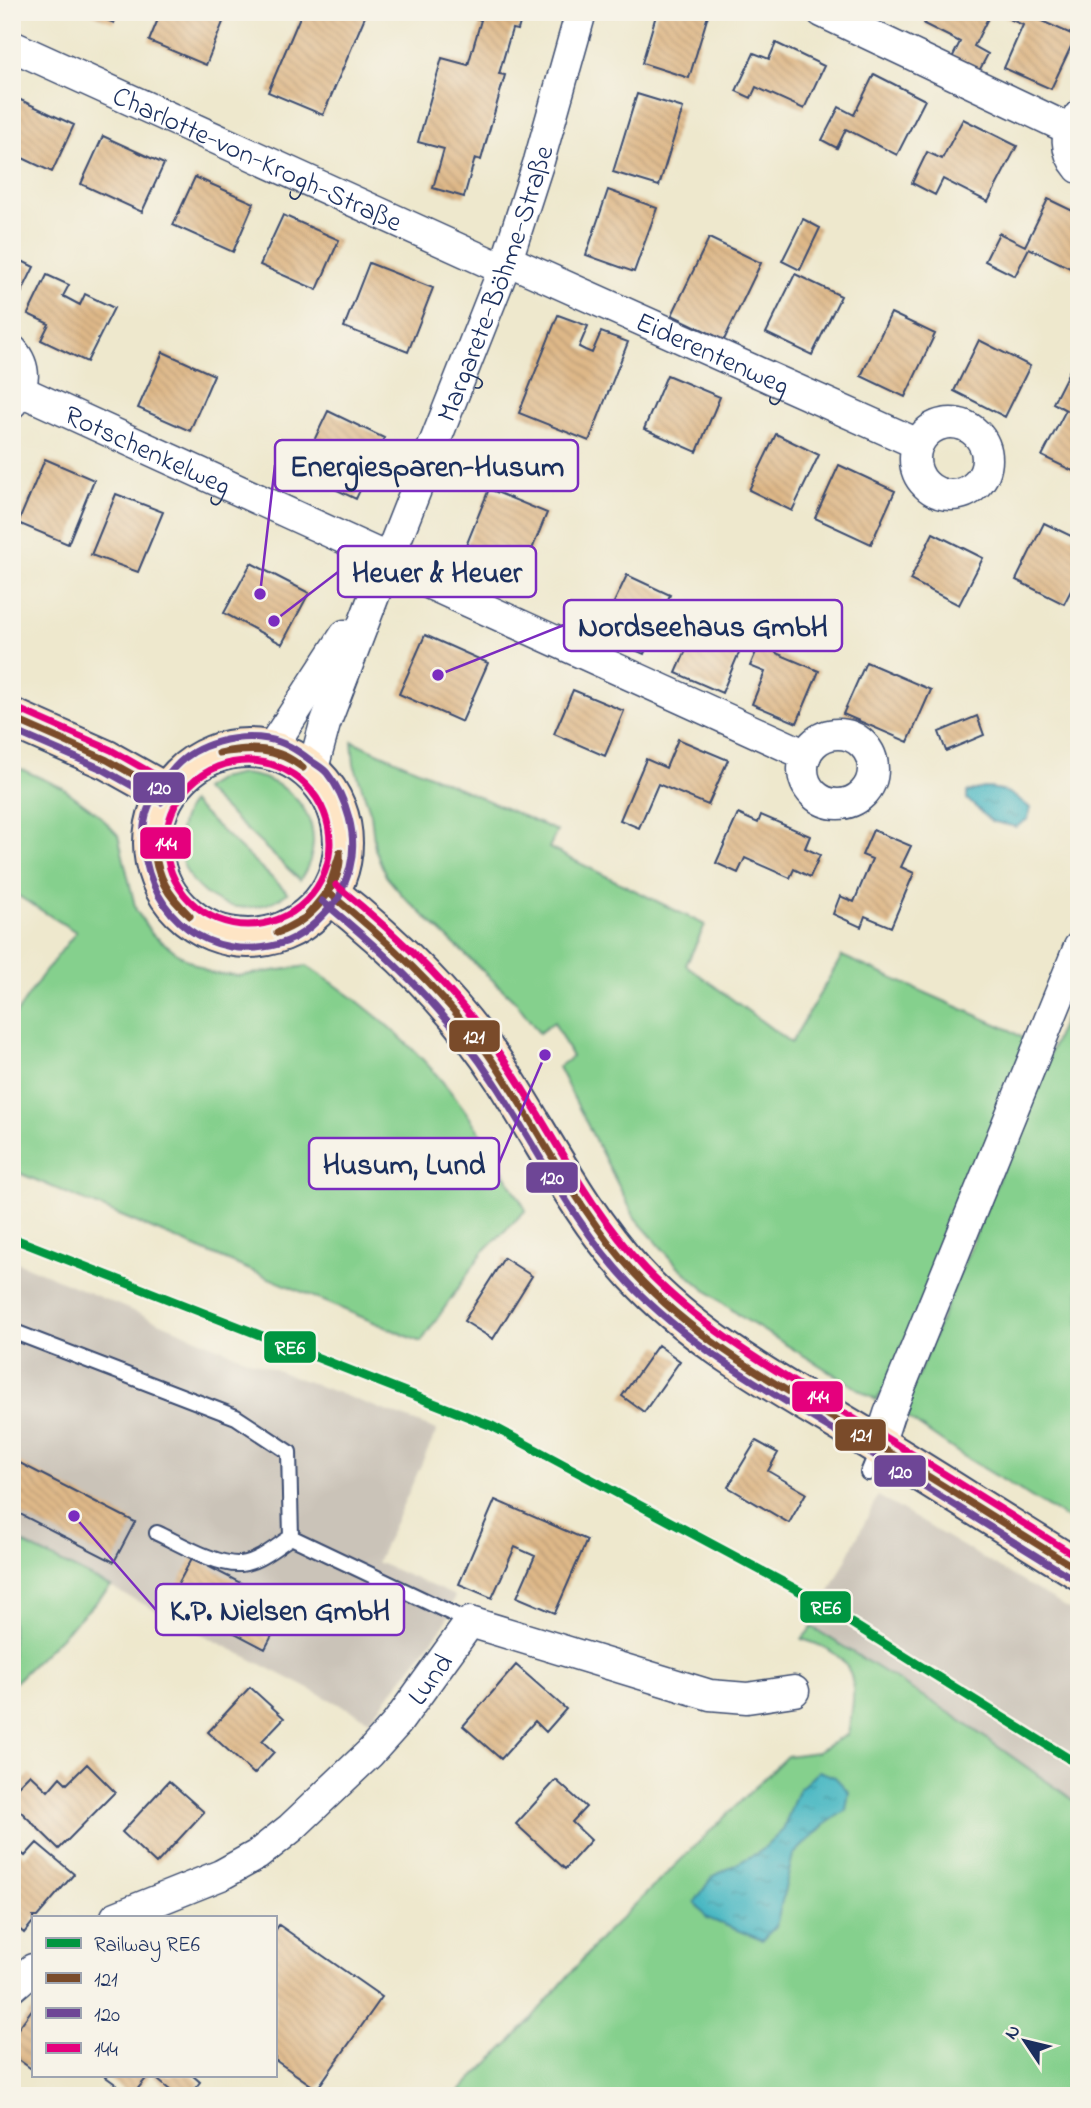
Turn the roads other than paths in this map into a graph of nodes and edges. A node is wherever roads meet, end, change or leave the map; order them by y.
1 (581, 12) edge
2 (822, 12) edge
3 (12, 46) edge
4 (1074, 123) edge
5 (1079, 168) edge
6 (505, 265) junction
7 (12, 351) edge
8 (17, 397) edge
9 (918, 444) dead end
10 (384, 570) junction
11 (12, 718) edge
12 (270, 750) junction
13 (806, 755) dead end
14 (312, 772) junction
15 (166, 793) junction
16 (329, 893) junction
17 (1079, 947) edge
18 (12, 1331) edge
19 (874, 1459) junction
20 (158, 1533) dead end
21 (291, 1537) junction
22 (1079, 1570) edge
23 (470, 1622) junction
24 (794, 1691) dead end
25 (118, 1916) edge
26 (32, 1970) edge
27 (12, 1987) edge

1 - 6 street, Margarete-Böhme-Straße
2 - 4 street
3 - 6 street, Charlotte-von-Krogh-Straße
4 - 5 street
6 - 9 street, Eiderentenweg
6 - 10 street, Margarete-Böhme-Straße
7 - 8 street, Rotschenkelweg
8 - 10 street, Rotschenkelweg
10 - 12 street, Margarete-Böhme-Straße
10 - 13 street, Rotschenkelweg
10 - 14 street, Margarete-Böhme-Straße
11 - 15 main road
12 - 14 main road
12 - 15 main road
14 - 16 main road
15 - 16 main road
16 - 19 main road
17 - 19 street
18 - 21 lane
19 - 22 main road
20 - 21 lane
21 - 23 lane
23 - 24 street, Lund
23 - 25 street, Lund
26 - 27 street

